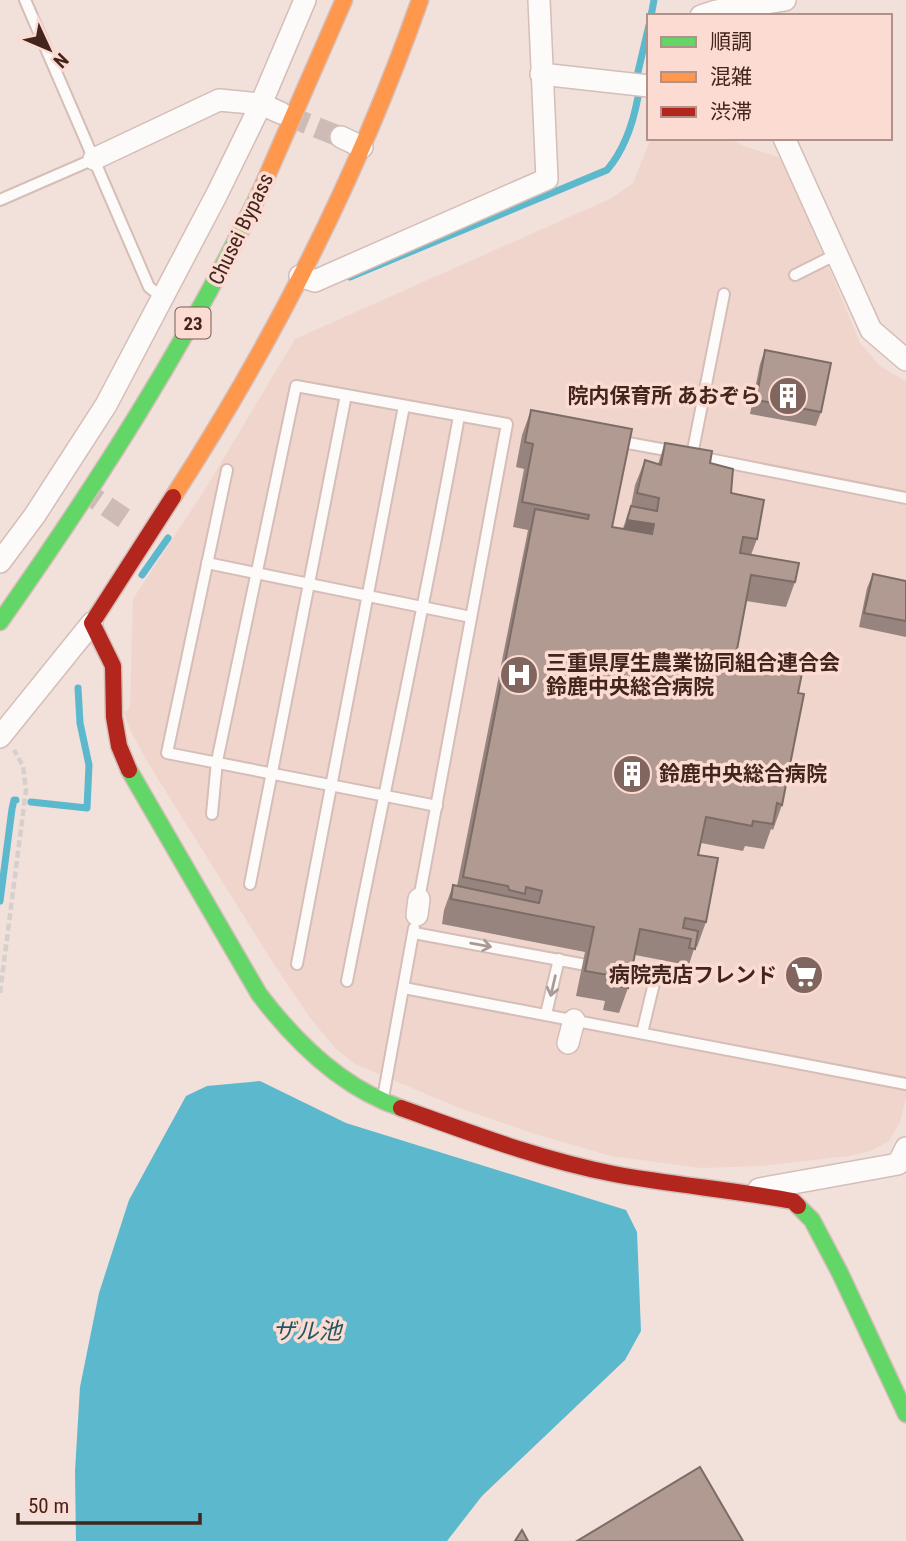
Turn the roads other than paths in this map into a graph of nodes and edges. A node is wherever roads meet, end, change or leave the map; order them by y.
1 (25, 0) edge
2 (305, 0) edge
3 (344, 0) edge
4 (420, 0) edge
5 (539, 0) edge
6 (785, 0) edge
7 (712, 14) edge
8 (541, 74) junction
9 (647, 86) edge
10 (261, 104) junction
11 (281, 113) tunnel mouth
12 (341, 137) tunnel mouth
13 (785, 140) edge
14 (362, 147) junction
15 (94, 159) junction
16 (0, 200) edge
17 (835, 255) junction
18 (795, 275) dead end
19 (300, 276) junction
20 (724, 293) dead end
21 (163, 298) junction
22 (906, 360) edge
23 (346, 395) junction
24 (404, 406) junction
25 (459, 416) junction
26 (601, 437) edge
27 (692, 456) junction
28 (227, 470) dead end
29 (906, 498) edge
30 (0, 562) edge
31 (207, 563) junction
32 (258, 573) junction
33 (309, 583) junction
34 (367, 596) junction
35 (424, 607) junction
36 (471, 617) junction
37 (0, 622) edge
38 (92, 623) junction
39 (3, 740) edge
40 (217, 761) junction
41 (272, 772) junction
42 (331, 784) junction
43 (384, 794) junction
44 (437, 806) junction
45 (212, 814) dead end
46 (250, 884) dead end
47 (417, 916) junction
48 (559, 959) junction
49 (296, 964) dead end
50 (347, 981) dead end
51 (404, 988) junction
52 (546, 1014) junction
53 (574, 1020) junction
54 (642, 1033) junction
55 (569, 1043) dead end
56 (906, 1084) edge
57 (382, 1102) junction
58 (903, 1159) edge
59 (746, 1192) junction
60 (906, 1414) edge

1 - 15 lane
2 - 10 street
3 - 37 main road, Chusei Bypass / 23
4 - 14 main road
5 - 8 street
6 - 7 street
8 - 9 street
8 - 19 street
10 - 11 street
10 - 15 street
10 - 21 street
12 - 14 street
13 - 17 street
14 - 19 main road
15 - 16 lane
15 - 21 lane
17 - 18 lane
17 - 22 street
19 - 38 main road
20 - 27 lane
21 - 30 street
23 - 24 lane
23 - 32 lane
23 - 33 lane
24 - 25 lane
24 - 34 lane
25 - 35 lane
25 - 36 lane
26 - 27 lane
27 - 29 lane
28 - 31 lane
31 - 32 lane
31 - 40 lane
32 - 33 lane
32 - 40 lane
33 - 34 lane
33 - 41 lane
34 - 35 lane
34 - 42 lane
35 - 36 lane
35 - 43 lane
36 - 44 lane
38 - 39 street
38 - 57 main road
40 - 41 lane
40 - 45 lane
41 - 42 lane
41 - 46 lane
42 - 43 lane
42 - 49 lane
43 - 44 lane
43 - 50 lane
44 - 47 lane
47 -> 48 lane
47 - 51 lane
48 -> 52 lane
48 - 54 lane
51 - 52 lane
51 - 57 lane
52 - 53 lane
53 - 54 lane
53 - 55 street
54 - 56 lane
57 - 59 main road
58 - 59 street
59 - 60 main road

